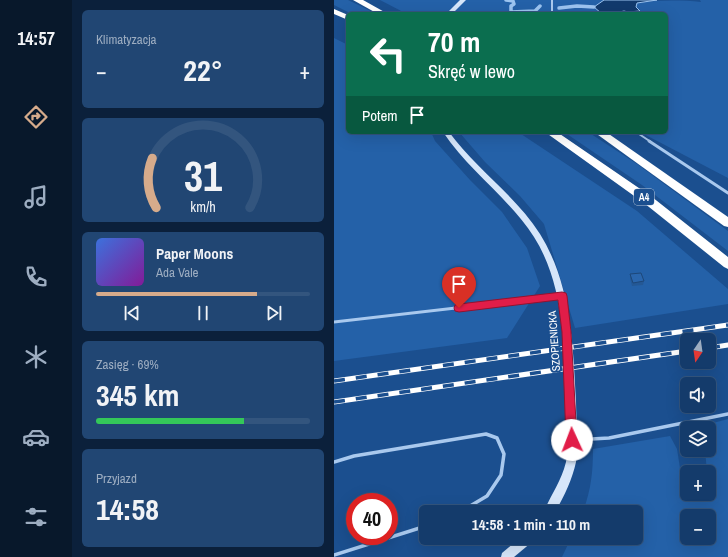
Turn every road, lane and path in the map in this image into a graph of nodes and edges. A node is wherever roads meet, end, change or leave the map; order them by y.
1 (357, 0) edge
2 (463, 0) edge
3 (552, 0) edge
4 (334, 11) edge
5 (380, 12) edge
6 (451, 12) edge
7 (552, 12) edge
8 (346, 17) edge
9 (447, 134) edge
10 (553, 134) edge
11 (602, 134) edge
12 (639, 134) edge
13 (728, 193) edge
14 (728, 223) edge
15 (728, 264) edge
16 (562, 296) junction
17 (334, 322) edge
18 (728, 414) edge
19 (572, 440) junction
20 (334, 462) edge
21 (472, 505) edge
22 (553, 505) edge
23 (419, 528) edge
24 (520, 545) edge
25 (334, 555) edge
26 (506, 557) edge

1 - 5 highway
2 - 6 street
3 - 7 lane
4 - 8 highway
9 - 16 street, SZOPIENICKA
10 - 15 highway, A4
11 - 14 highway, A4
12 - 13 lane
16 - 17 lane
16 - 19 street, SZOPIENICKA
18 - 19 lane
19 - 22 street, SZOPIENICKA
20 - 21 lane
23 - 25 lane
24 - 26 street

